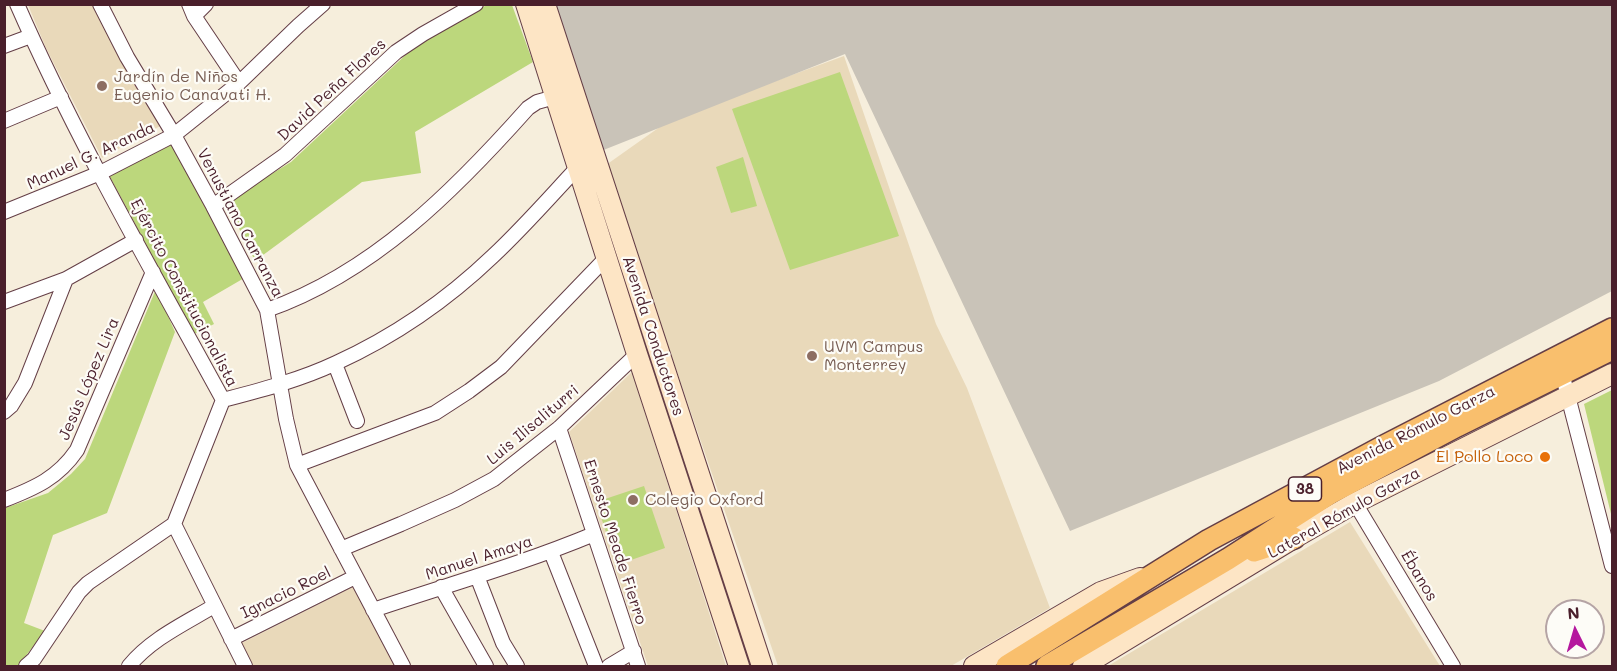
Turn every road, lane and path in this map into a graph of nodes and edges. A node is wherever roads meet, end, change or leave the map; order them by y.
1 (17, 4) edge
2 (100, 4) edge
3 (206, 4) edge
4 (323, 4) edge
5 (476, 4) edge
6 (526, 4) edge
7 (545, 4) edge
8 (192, 10) edge
9 (31, 36) junction
10 (4, 46) edge
11 (239, 83) junction
12 (564, 94) junction
13 (61, 97) junction
14 (4, 122) edge
15 (174, 135) junction
16 (578, 167) junction
17 (100, 173) junction
18 (213, 206) junction
19 (4, 212) edge
20 (136, 240) junction
21 (607, 257) junction
22 (153, 272) junction
23 (66, 279) junction
24 (4, 302) edge
25 (267, 310) junction
26 (1612, 329) edge
27 (1612, 349) edge
28 (637, 354) junction
29 (335, 364) junction
30 (1562, 373) junction
31 (1612, 374) edge
32 (281, 384) junction
33 (1569, 396) junction
34 (223, 400) junction
35 (4, 412) edge
36 (357, 421) dead end
37 (559, 428) junction
38 (297, 465) junction
39 (4, 500) edge
40 (1355, 503) junction
41 (174, 524) junction
42 (1608, 528) edge
43 (594, 534) junction
44 (1294, 538) junction
45 (341, 549) junction
46 (551, 552) junction
47 (1228, 559) junction
48 (1612, 566) edge
49 (1154, 574) junction
50 (477, 576) junction
51 (355, 577) junction
52 (441, 587) junction
53 (214, 606) junction
54 (373, 610) junction
55 (231, 639) junction
56 (503, 643) junction
57 (634, 651) junction
58 (482, 660) edge
59 (27, 666) edge
60 (129, 666) edge
61 (245, 666) edge
62 (403, 666) edge
63 (517, 666) edge
64 (596, 666) edge
65 (609, 666) edge
66 (638, 666) edge
67 (739, 666) edge
68 (762, 666) edge
69 (974, 666) edge
70 (1007, 666) edge
71 (1047, 666) edge
72 (1083, 666) edge
73 (1453, 666) edge

1 - 9 street, Ejército Constitucionalista
2 - 15 street, Venustiano Carranza
3 - 8 street
4 - 11 street, Manuel G. Aranda
5 - 18 street, David Peña Flores
6 - 12 main road, Avenida Conductores
7 - 12 main road, Avenida Conductores
8 - 11 street
9 - 10 street
9 - 13 street, Ejército Constitucionalista
11 - 15 street, Manuel G. Aranda
12 - 16 main road, Avenida Conductores
12 - 25 street
12 - 68 main road, Avenida Conductores
13 - 14 street
13 - 17 street, Ejército Constitucionalista
15 - 17 street, Manuel G. Aranda
15 - 18 street, Venustiano Carranza
16 - 21 main road, Avenida Conductores
16 - 29 street
17 - 19 street, Manuel G. Aranda
17 - 20 street, Ejército Constitucionalista
18 - 25 street, Venustiano Carranza
20 - 22 street, Ejército Constitucionalista
20 - 23 street
21 - 28 main road, Avenida Conductores
21 - 38 street
22 - 34 street, Ejército Constitucionalista
22 - 39 street, Jesús López Lira
23 - 24 street
23 - 35 street
25 - 32 street, Venustiano Carranza
26 - 49 main road, Avenida Rómulo Garza / 38
27 - 30 main road, Avenida Rómulo Garza / 38
28 - 37 street, Luis Ilisaliturri
28 - 67 main road, Avenida Conductores
29 - 32 street
29 - 36 street
30 - 33 street
30 - 47 main road, Avenida Rómulo Garza / 38
31 - 33 main road, Lateral Rómulo Garza
32 - 34 street
32 - 38 street, Venustiano Carranza
33 - 40 main road, Lateral Rómulo Garza
33 - 42 street
34 - 41 street, Ejército Constitucionalista
37 - 43 street, Ernesto Meade Fierro
37 - 45 street, Luis Ilisaliturri
38 - 45 street, Venustiano Carranza
40 - 44 main road, Lateral Rómulo Garza
40 - 73 street, Ébanos
41 - 53 street
41 - 59 street
42 - 48 street
43 - 46 street, Manuel Amaya
43 - 57 street, Ernesto Meade Fierro
44 - 47 main road
44 - 72 main road, Lateral Rómulo Garza
45 - 51 street, Venustiano Carranza
46 - 50 street, Manuel Amaya
46 - 64 street
47 - 71 main road, Avenida Rómulo Garza / 38
49 - 69 main road
49 - 70 main road, Avenida Rómulo Garza / 38
50 - 52 street, Manuel Amaya
50 - 56 street
51 - 54 street, Venustiano Carranza
51 - 55 street, Ignacio Roel
52 - 54 street, Manuel Amaya
52 - 58 street
53 - 55 street
53 - 60 street
54 - 62 street, Venustiano Carranza
55 - 61 street
56 - 58 street
56 - 63 street
57 - 65 street
57 - 66 street, Ernesto Meade Fierro

